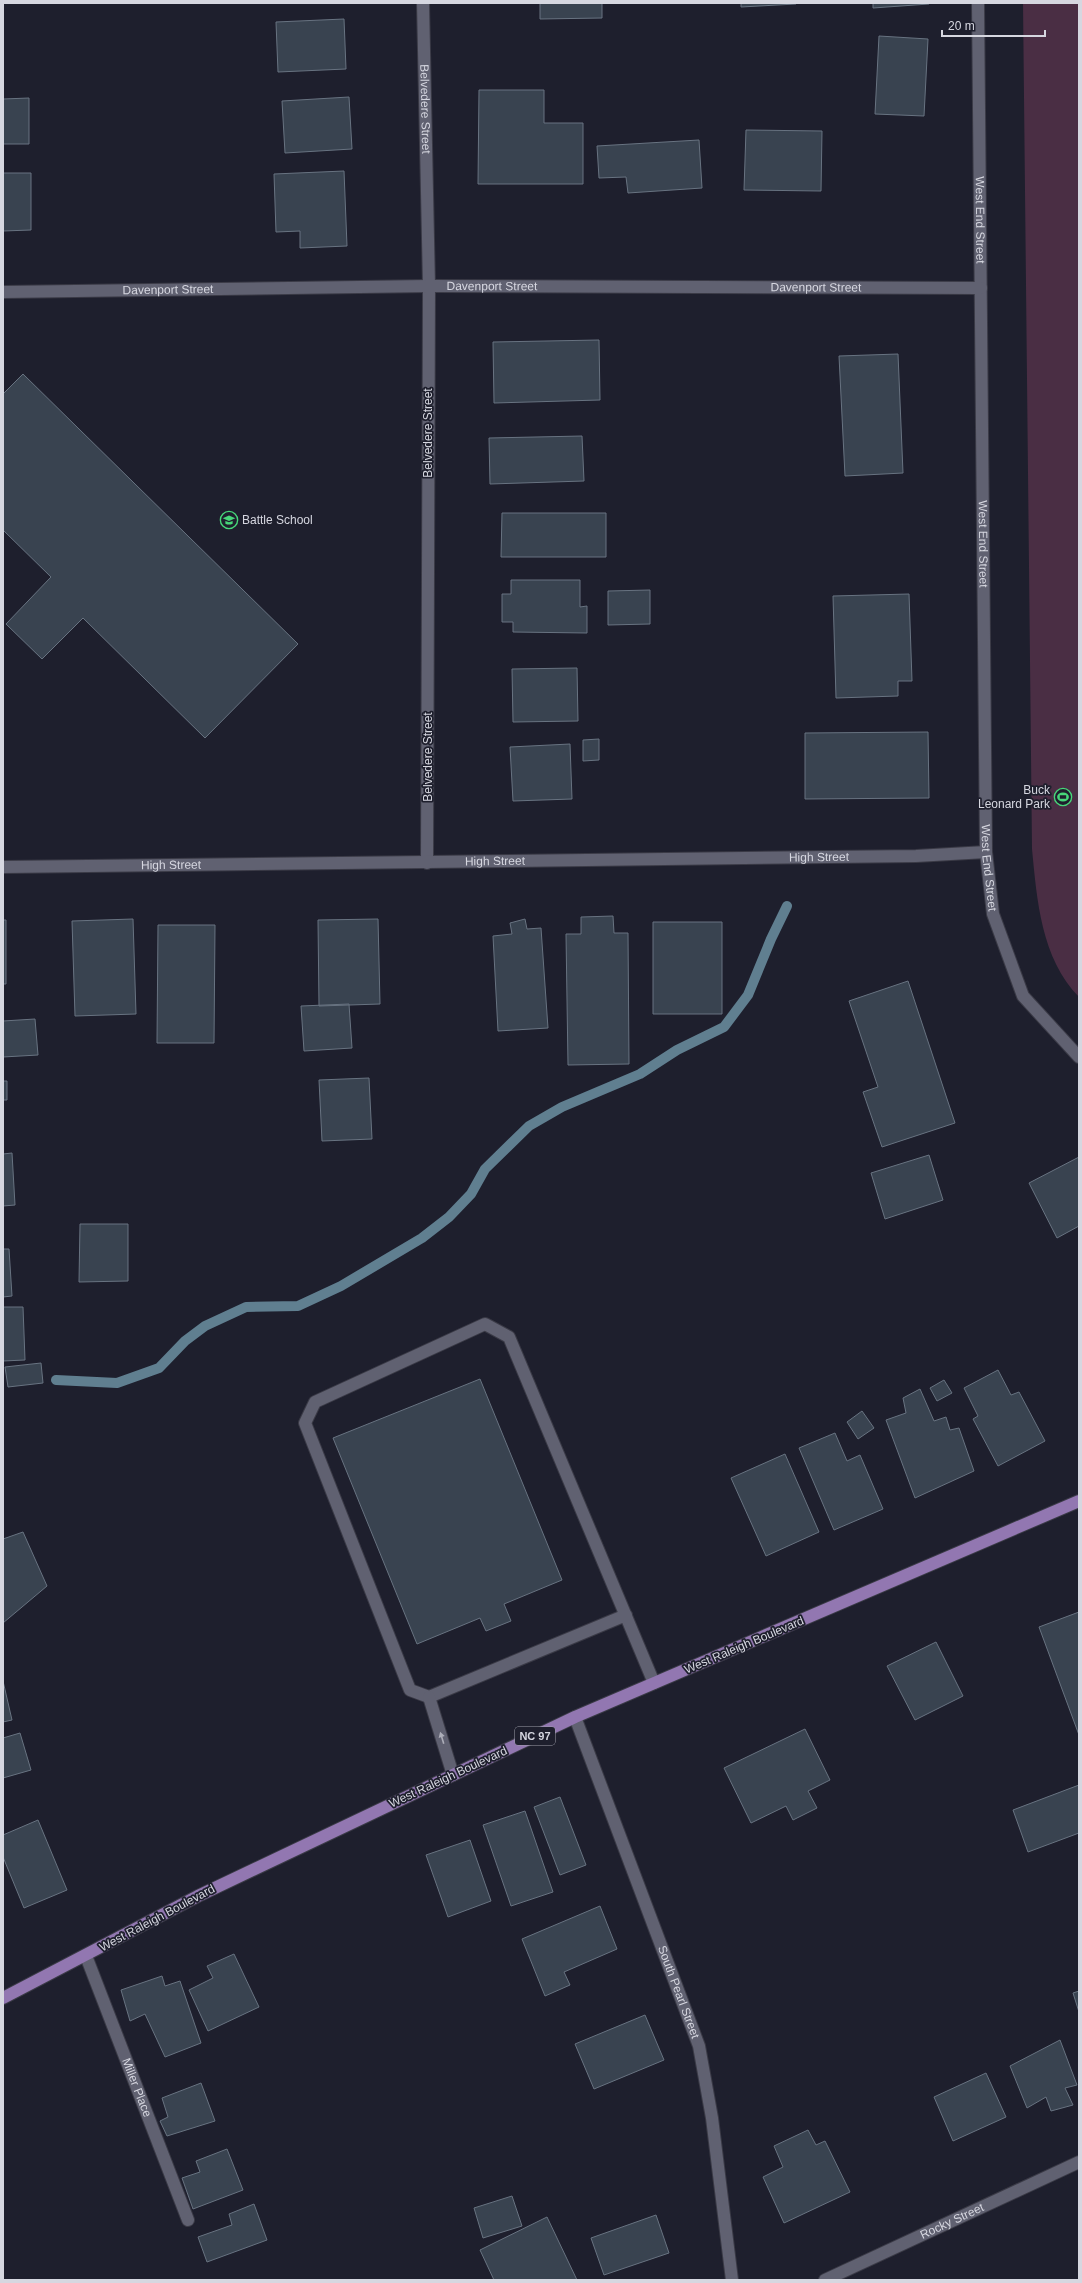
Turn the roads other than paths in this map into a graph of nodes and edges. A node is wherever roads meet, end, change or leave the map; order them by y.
1 (423, 3) edge
2 (978, 3) edge
3 (429, 286) junction
4 (981, 288) junction
5 (3, 292) edge
6 (986, 852) junction
7 (427, 863) junction
8 (3, 867) edge
9 (1079, 1057) edge
10 (1079, 1501) edge
11 (626, 1615) junction
12 (654, 1683) junction
13 (429, 1697) junction
14 (575, 1717) junction
15 (453, 1775) junction
16 (86, 1956) junction
17 (3, 1998) edge
18 (1079, 2162) edge
19 (188, 2220) dead end
20 (732, 2280) edge
21 (825, 2280) edge

1 - 3 street, Belvedere Street
2 - 4 street, West End Street
3 - 4 street, Davenport Street
3 - 5 street, Davenport Street
3 - 7 street, Belvedere Street
4 - 6 street, West End Street
6 - 7 street, High Street
6 - 9 street, West End Street
7 - 8 street, High Street
10 - 12 main road, West Raleigh Boulevard / NC 97
11 - 12 street
11 - 13 street
11 - 13 street
12 - 14 main road, West Raleigh Boulevard / NC 97
15 -> 13 street
14 - 15 main road, West Raleigh Boulevard / NC 97
14 - 20 street, South Pearl Street
15 - 16 main road, West Raleigh Boulevard / NC 97
16 - 17 main road, West Raleigh Boulevard / NC 97
16 - 19 street, Miller Place
18 - 21 street, Rocky Street

